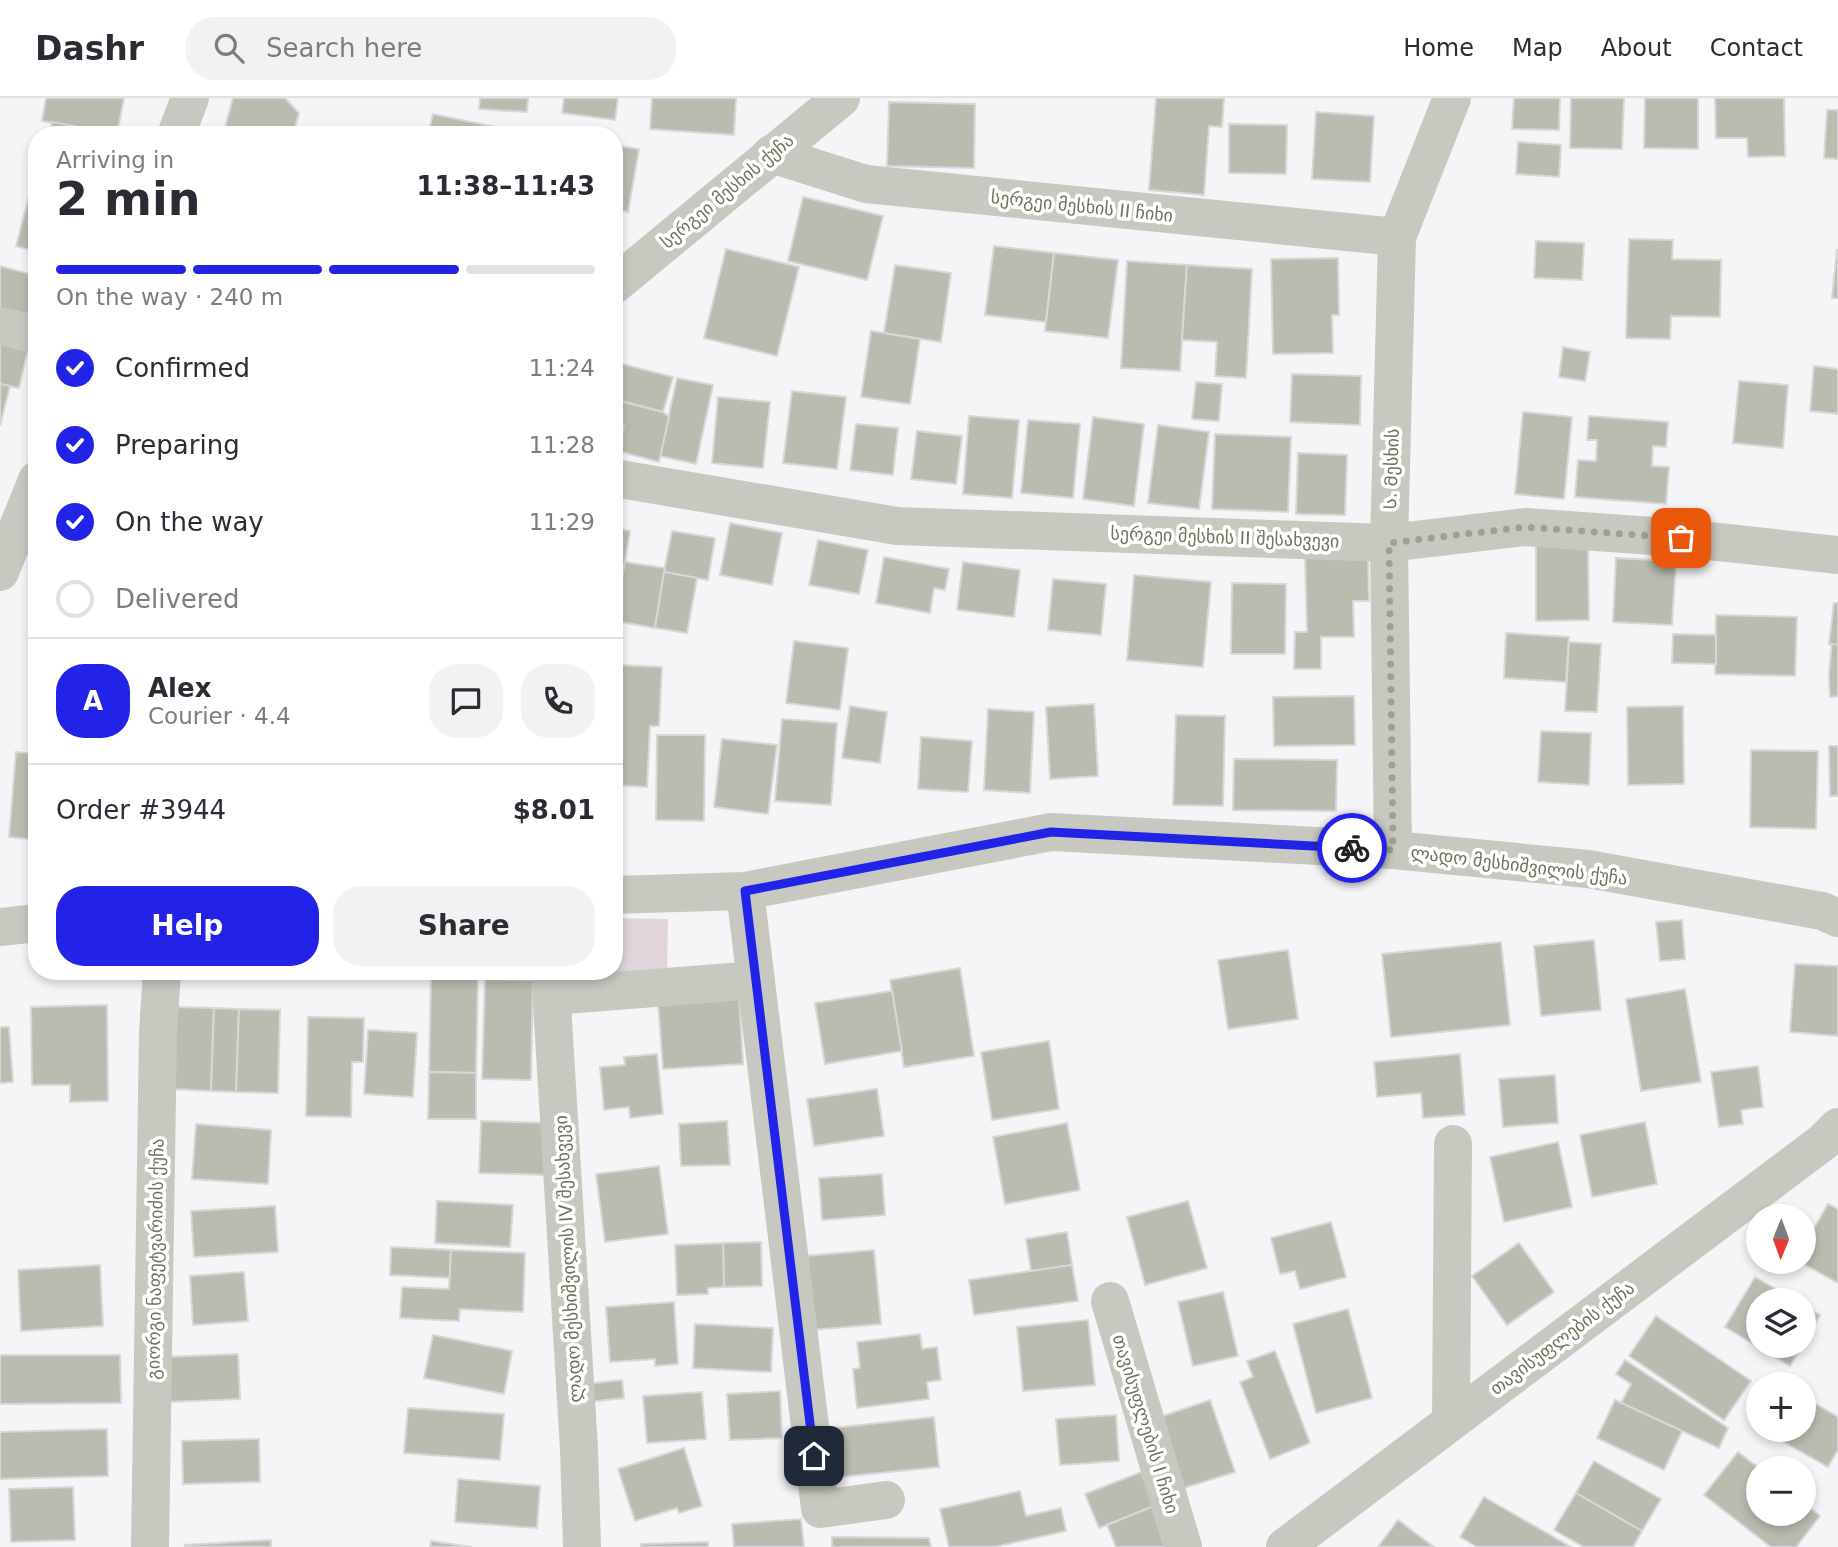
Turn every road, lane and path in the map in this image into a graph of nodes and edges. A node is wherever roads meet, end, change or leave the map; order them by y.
1 (190, 98) edge
2 (841, 98) edge
3 (1452, 98) edge
4 (179, 126) edge
5 (771, 154) junction
6 (1397, 237) junction
7 (623, 273) edge
8 (0, 326) edge
9 (28, 333) edge
10 (623, 480) edge
11 (28, 502) edge
12 (1389, 543) junction
13 (1838, 555) edge
14 (0, 572) edge
15 (1393, 850) junction
16 (745, 891) junction
17 (623, 895) edge
18 (1838, 918) edge
19 (28, 924) edge
20 (0, 927) edge
21 (756, 979) junction
22 (161, 980) edge
23 (551, 984) edge
24 (1833, 1142) edge
25 (1453, 1144) dead end
26 (1110, 1301) dead end
27 (1451, 1421) junction
28 (886, 1500) dead end
29 (150, 1547) edge
30 (582, 1547) edge
31 (1183, 1547) edge
32 (1285, 1547) edge

1 - 4 street
2 - 5 street, სერგეი მესხის ქუჩა
3 - 6 street, Ს. Მესხის
5 - 6 street, სერგეი მესხის II ჩიხი
5 - 7 street, სერგეი მესხის ქუჩა
6 - 12 street, Ს. Მესხის
8 - 9 street
10 - 12 street, სერგეი მესხის II შესახვევი
11 - 14 street
12 - 13 street, სერგეი მესხის II შესახვევი
12 - 15 street, Ს. Მესხის
15 - 16 street, ლადო მესხიშვილის ქუჩა
15 - 18 street, ლადო მესხიშვილის ქუჩა
16 - 17 street, ლადო მესხიშვილის ქუჩა
16 - 21 street
19 - 20 street
21 - 23 street
21 - 28 street
22 - 29 street, გიორგი ნაფეტვარიძის ქუჩა
23 - 30 street, ლადო მესხიშვილის IV შესახვევი
24 - 27 street, თავისუფლების ქუჩა
25 - 27 street
26 - 31 street, თავისუფლების I ჩიხი
27 - 32 street, თავისუფლების ქუჩა

